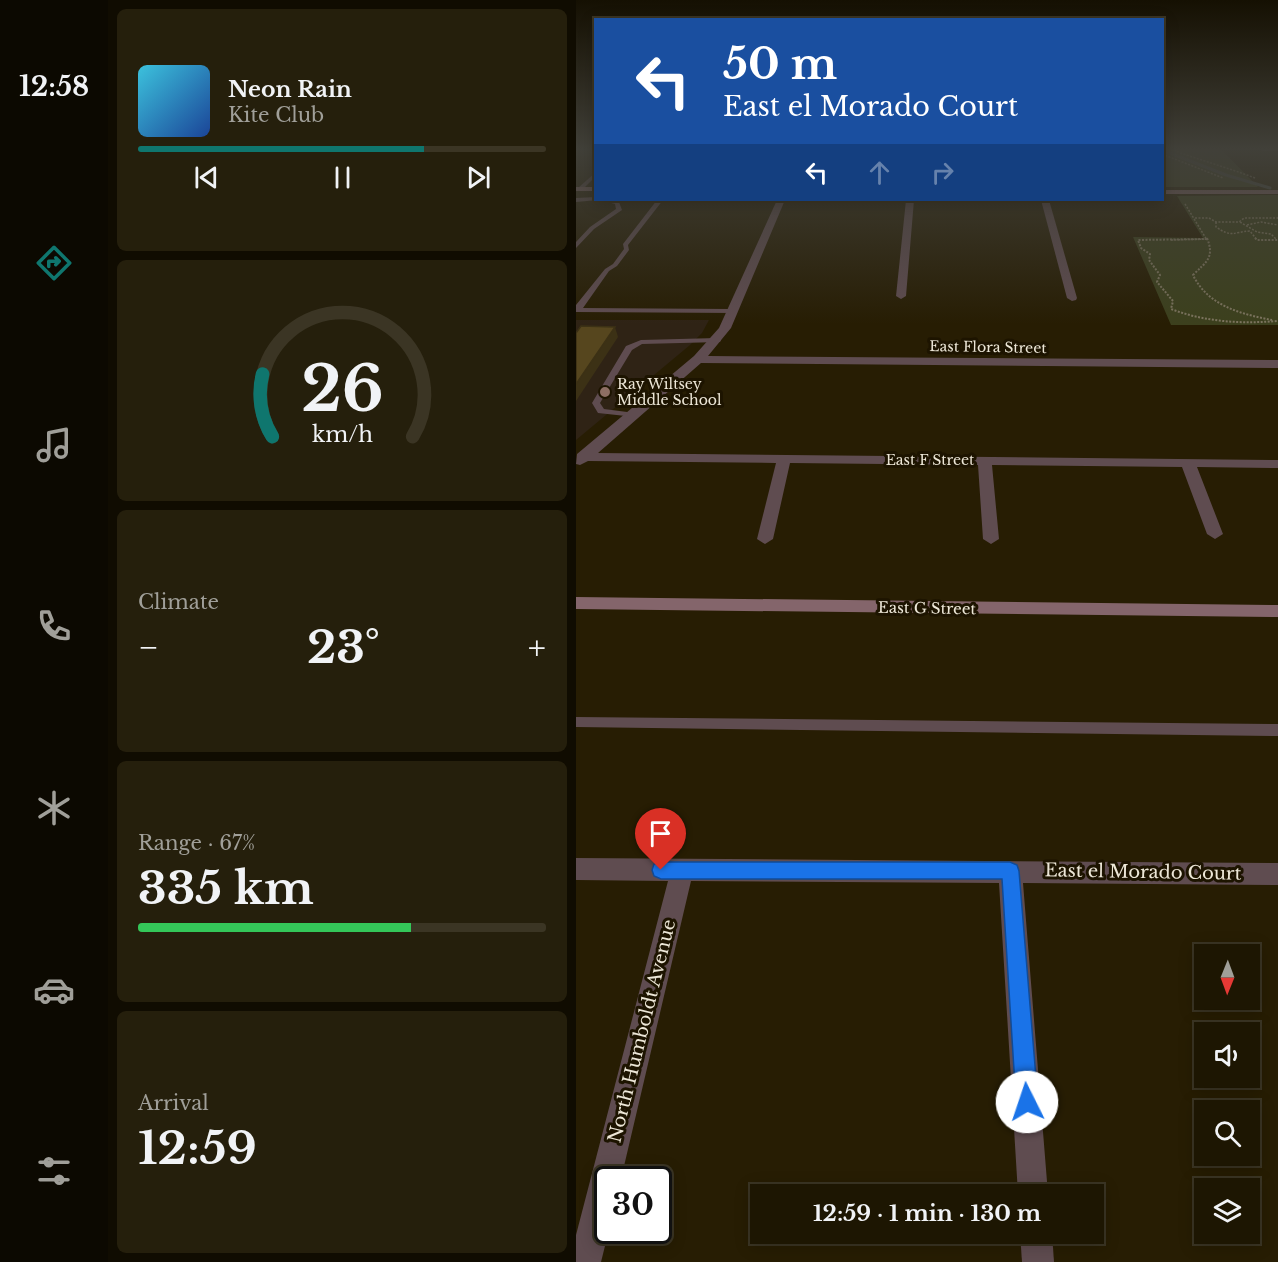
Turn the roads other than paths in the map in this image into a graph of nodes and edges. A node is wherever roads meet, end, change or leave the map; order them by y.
1 (618, 207) edge
2 (655, 207) edge
3 (778, 207) edge
4 (909, 207) edge
5 (1047, 207) edge
6 (576, 246) edge
7 (901, 296) dead end
8 (1072, 298) dead end
9 (732, 311) junction
10 (717, 340) junction
11 (698, 359) junction
12 (1278, 364) edge
13 (632, 415) junction
14 (784, 459) junction
15 (985, 461) junction
16 (579, 463) edge
17 (1188, 463) junction
18 (1278, 464) edge
19 (1215, 534) dead end
20 (991, 538) dead end
21 (765, 539) dead end
22 (576, 603) edge
23 (1278, 611) edge
24 (576, 722) edge
25 (1278, 730) edge
26 (576, 869) edge
27 (682, 870) junction
28 (1010, 871) junction
29 (1278, 874) edge
30 (1032, 1184) edge
31 (1037, 1244) edge
32 (585, 1262) edge
33 (1038, 1262) edge

1 - 6 lane
2 - 9 lane
3 - 9 street
4 - 7 street
5 - 8 street
9 - 10 street
10 - 11 street
10 - 13 lane
11 - 12 street, East Flora Street
11 - 13 street
13 - 16 street
14 - 15 street, East F Street
14 - 16 street, East F Street
14 - 21 street
15 - 17 street, East F Street
15 - 20 street
17 - 18 street, East F Street
17 - 19 street
22 - 23 street, East G Street
24 - 25 lane
26 - 27 street, East el Morado Court
27 - 28 street, East el Morado Court
27 - 32 street, North Humboldt Avenue
28 - 29 street, East el Morado Court
28 - 30 street
31 - 33 street

